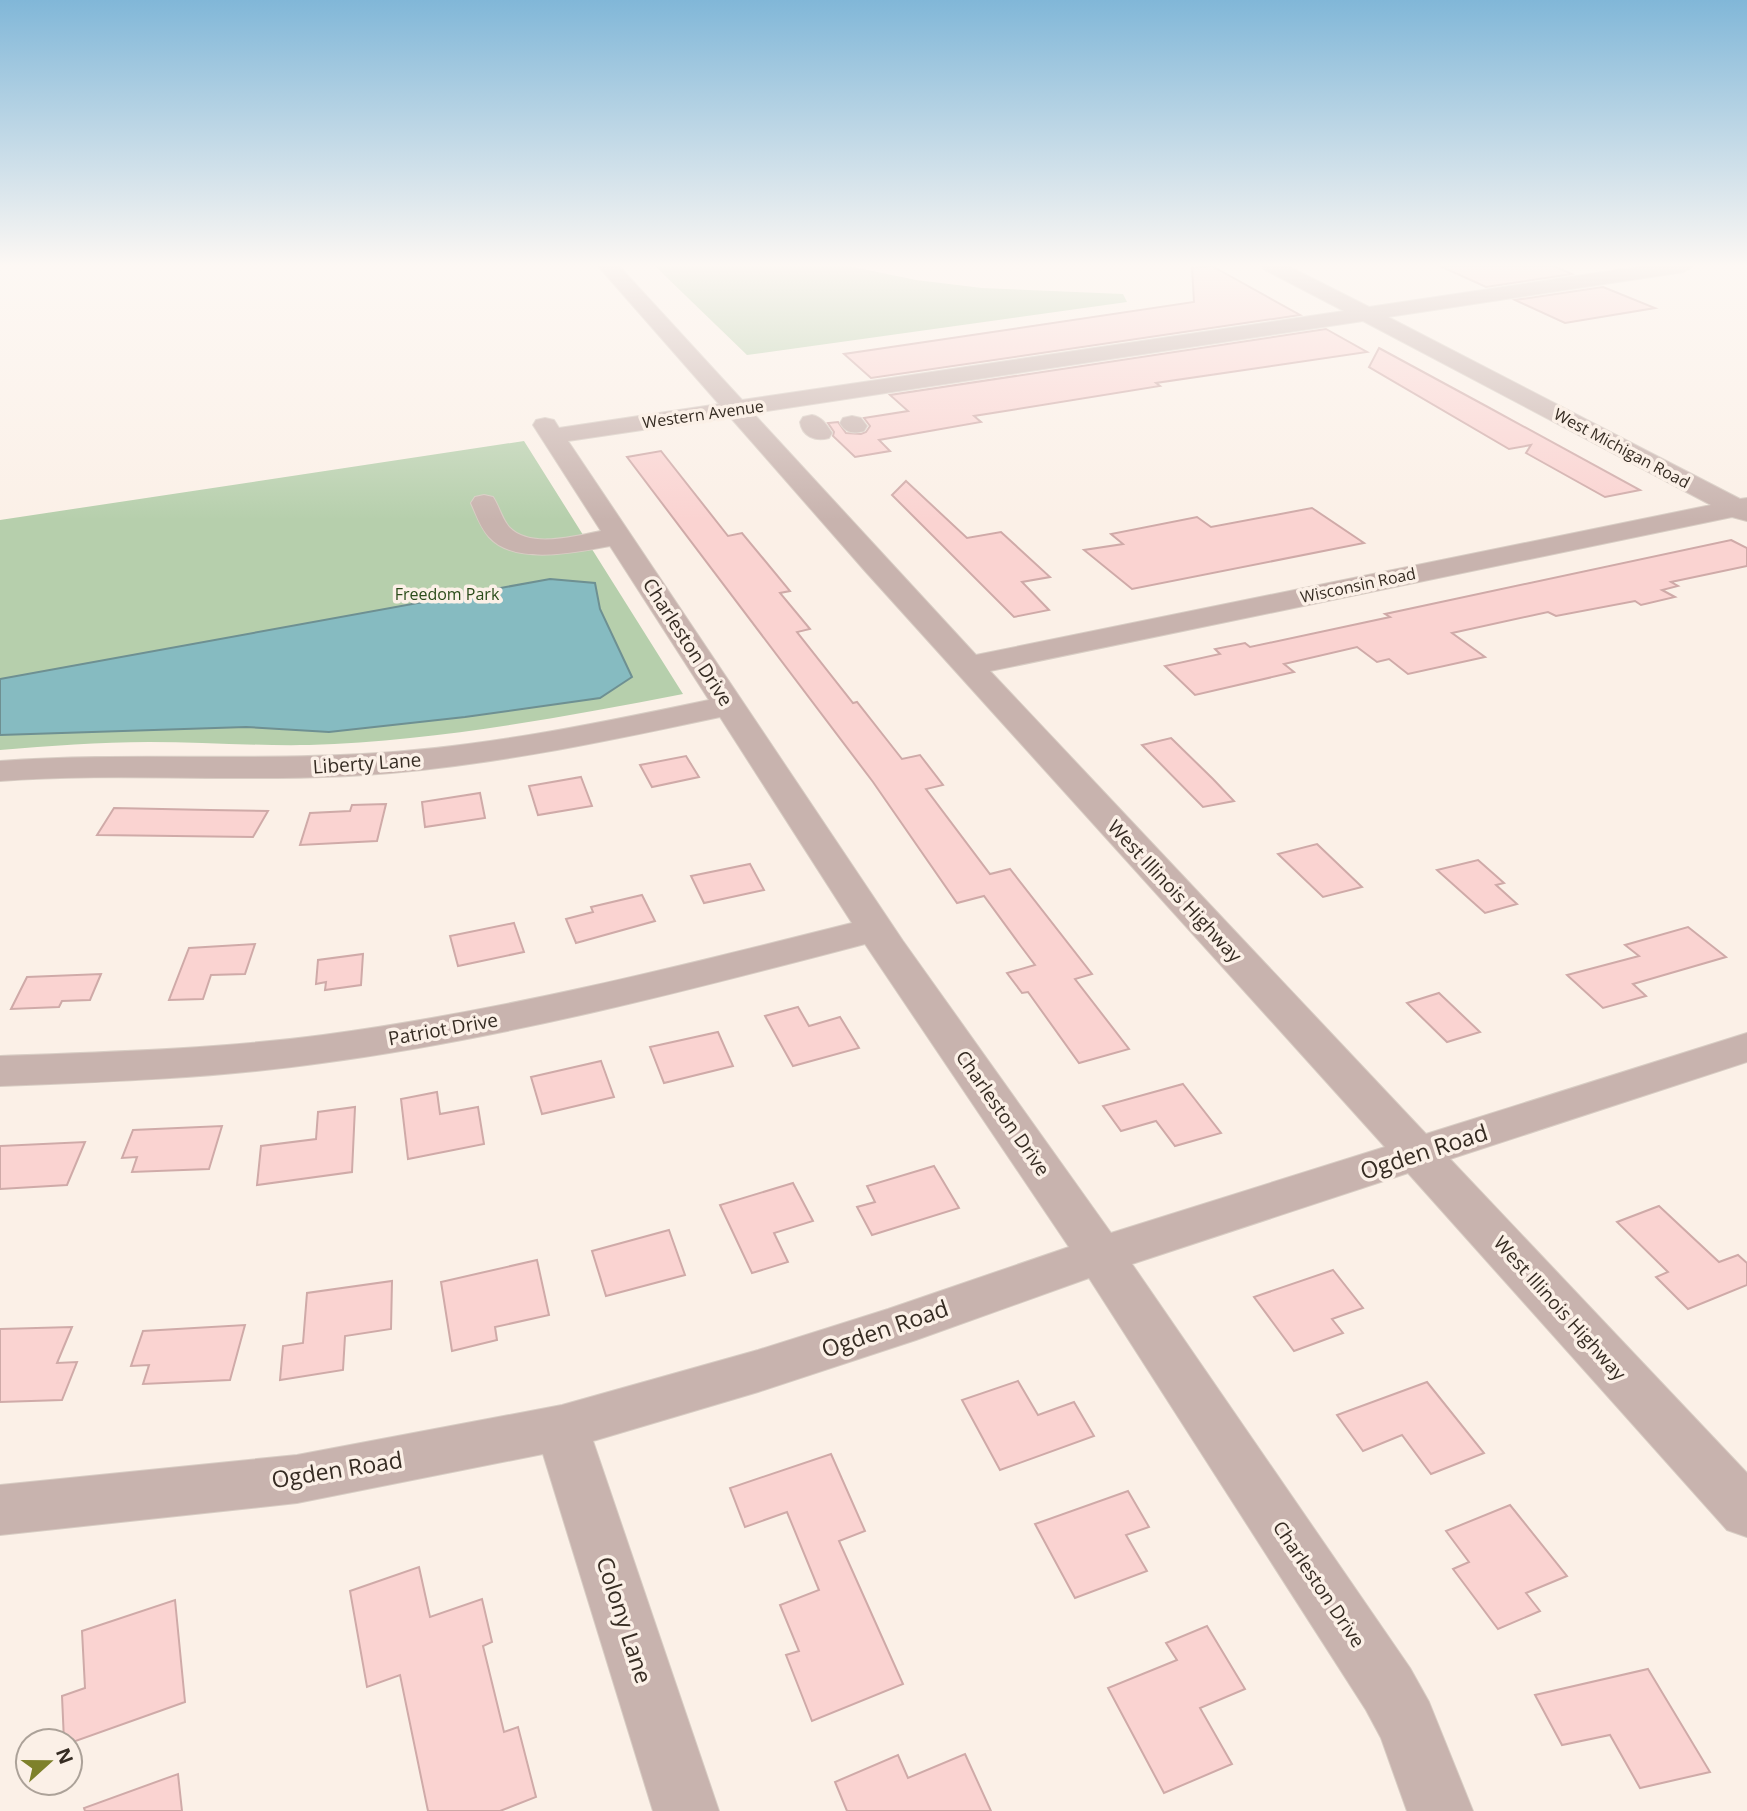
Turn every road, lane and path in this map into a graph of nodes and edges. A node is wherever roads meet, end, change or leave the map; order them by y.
1 (685, 351) edge
2 (1120, 351) edge
3 (1435, 351) edge
4 (735, 408) junction
5 (549, 431) joint
6 (484, 503) dead end
7 (1743, 510) edge
8 (618, 536) junction
9 (969, 666) junction
10 (730, 705) junction
11 (0, 771) edge
12 (876, 929) junction
13 (1747, 1047) edge
14 (0, 1071) edge
15 (1419, 1154) junction
16 (1100, 1256) junction
17 (562, 1428) junction
18 (0, 1510) edge
19 (1747, 1512) edge
20 (686, 1811) edge
21 (1440, 1811) edge

1 - 4 street, West Illinois Highway
2 - 4 street, Western Avenue
3 - 7 street, West Michigan Road
4 - 5 street, Western Avenue
4 - 9 street, West Illinois Highway
5 - 8 street, Charleston Drive
6 - 8 street
7 - 9 street, Wisconsin Road
8 - 10 street, Charleston Drive
9 - 15 street, West Illinois Highway
10 - 11 street, Liberty Lane
10 - 12 street, Charleston Drive
12 - 14 street, Patriot Drive
12 - 16 street, Charleston Drive
13 - 15 street, Ogden Road
15 - 16 street, Ogden Road
15 - 19 street, West Illinois Highway
16 - 17 street, Ogden Road
16 - 21 street, Charleston Drive
17 - 18 street, Ogden Road
17 - 20 street, Colony Lane

